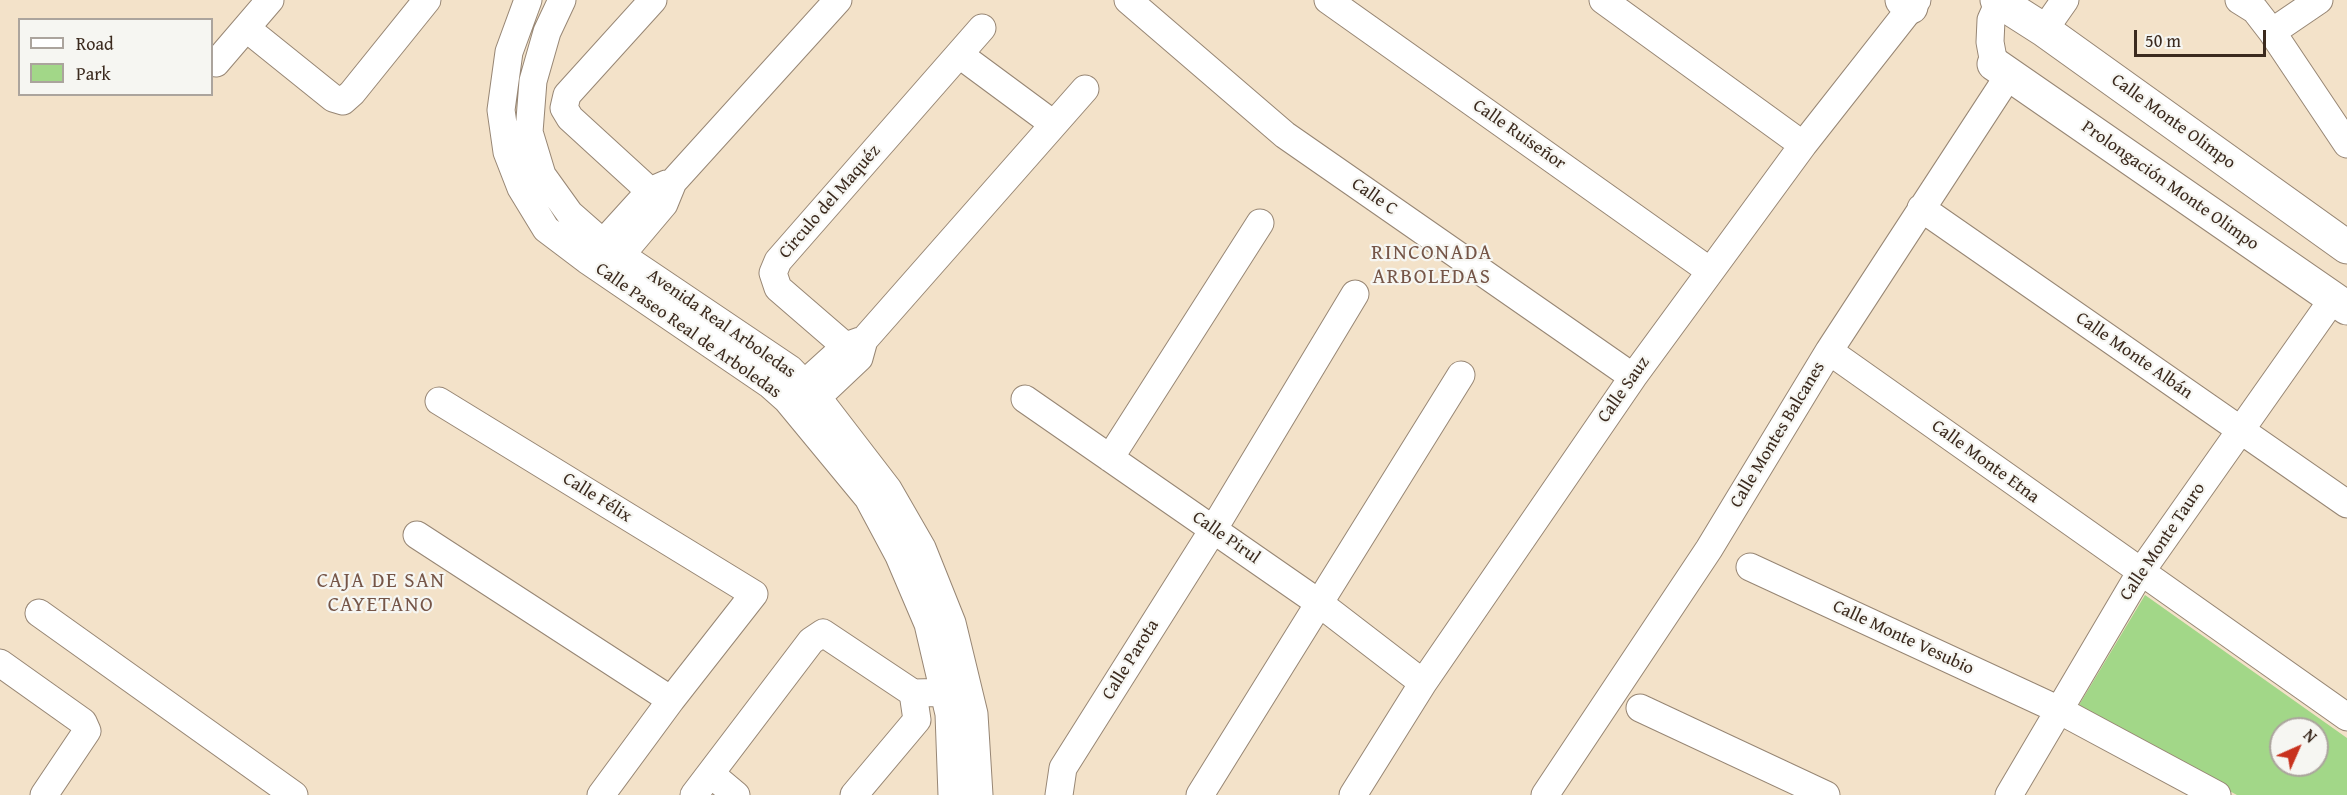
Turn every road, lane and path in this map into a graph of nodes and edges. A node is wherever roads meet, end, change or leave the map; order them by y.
1 (270, 0) edge
2 (427, 0) edge
3 (528, 0) edge
4 (562, 0) edge
5 (653, 0) edge
6 (838, 0) edge
7 (1128, 0) edge
8 (1328, 0) edge
9 (1603, 0) edge
10 (2065, 0) edge
11 (2319, 0) edge
12 (1998, 1) edge
13 (1910, 2) edge
14 (2255, 3) edge
15 (246, 28) junction
16 (981, 28) dead end
17 (2044, 30) junction
18 (2272, 32) junction
19 (960, 55) junction
20 (216, 63) dead end
21 (2002, 70) junction
22 (1085, 89) dead end
23 (1052, 123) junction
24 (2347, 144) edge
25 (1803, 145) junction
26 (662, 192) junction
27 (1921, 208) junction
28 (1260, 223) dead end
29 (2347, 247) edge
30 (604, 258) junction
31 (1710, 271) junction
32 (1355, 294) dead end
33 (2340, 304) edge
34 (856, 348) junction
35 (1829, 351) junction
36 (1461, 375) dead end
37 (1633, 377) junction
38 (802, 399) junction
39 (1025, 399) dead end
40 (439, 401) dead end
41 (2240, 431) junction
42 (1110, 458) junction
43 (2347, 504) edge
44 (1214, 530) junction
45 (417, 535) dead end
46 (1750, 567) dead end
47 (2140, 573) junction
48 (1319, 603) junction
49 (39, 613) dead end
50 (0, 663) edge
51 (1423, 683) junction
52 (913, 693) junction
53 (671, 700) junction
54 (959, 703) junction
55 (1640, 708) dead end
56 (2057, 709) junction
57 (2347, 717) edge
58 (917, 720) junction
59 (711, 774) junction
60 (604, 794) edge
61 (44, 795) edge
62 (294, 795) edge
63 (694, 795) edge
64 (736, 795) edge
65 (854, 795) edge
66 (952, 795) edge
67 (979, 795) edge
68 (1059, 795) edge
69 (1200, 795) edge
70 (1353, 795) edge
71 (1545, 795) edge
72 (1826, 795) edge
73 (2009, 795) edge
74 (2217, 795) edge

1 - 15 street
2 - 15 street
3 - 30 street, Calle Paseo Real de Arboledas
4 - 30 street, Avenida Real Arboledas
5 - 26 street
6 - 26 street
7 - 37 street, Calle C
8 - 31 street, Calle Ruiseñor
9 - 25 street
10 - 17 street
11 - 18 street
12 - 17 main road, Calle Monte Olimpo
12 - 21 street
13 - 25 street, Calle Sauz
14 - 18 street
15 - 20 street
16 - 19 street, Circulo del Maquéz
17 - 29 main road, Calle Monte Olimpo
18 - 24 street
19 - 23 street
19 - 34 street, Circulo del Maquéz
21 - 27 street, Calle Montes Balcanes
21 - 33 main road, Prolongación Monte Olimpo
22 - 23 street
23 - 34 street
25 - 31 street, Calle Sauz
26 - 30 street
27 - 35 street, Calle Montes Balcanes
27 - 41 street, Calle Monte Albán
28 - 42 street
30 - 38 street, Avenida Real Arboledas
31 - 37 street, Calle Sauz
32 - 44 street, Calle Parota
33 - 41 street, Calle Monte Tauro
34 - 38 street
35 - 47 street, Calle Monte Etna
35 - 71 street, Calle Montes Balcanes
36 - 48 street
37 - 51 street, Calle Sauz
38 - 54 street, Avenida Real Arboledas
39 - 42 street, Calle Pirul
40 - 53 street, Calle Félix
41 - 43 street, Calle Monte Albán
41 - 47 street, Calle Monte Tauro
42 - 44 street, Calle Pirul
44 - 48 street, Calle Pirul
44 - 68 street, Calle Parota
45 - 53 street
46 - 56 street, Calle Monte Vesubio
47 - 56 street, Calle Monte Tauro
47 - 57 street, Calle Monte Etna
48 - 51 street, Calle Pirul
48 - 69 street
49 - 62 street
50 - 61 street
51 - 70 street, Calle Sauz
52 - 54 street
52 - 58 street
52 - 59 street
53 - 60 street
54 - 58 street
54 - 66 street
54 - 67 street, Avenida Real Arboledas
55 - 72 street
56 - 73 street, Calle Monte Tauro
56 - 74 street, Calle Monte Vesubio
58 - 65 street
59 - 63 street
59 - 64 street

